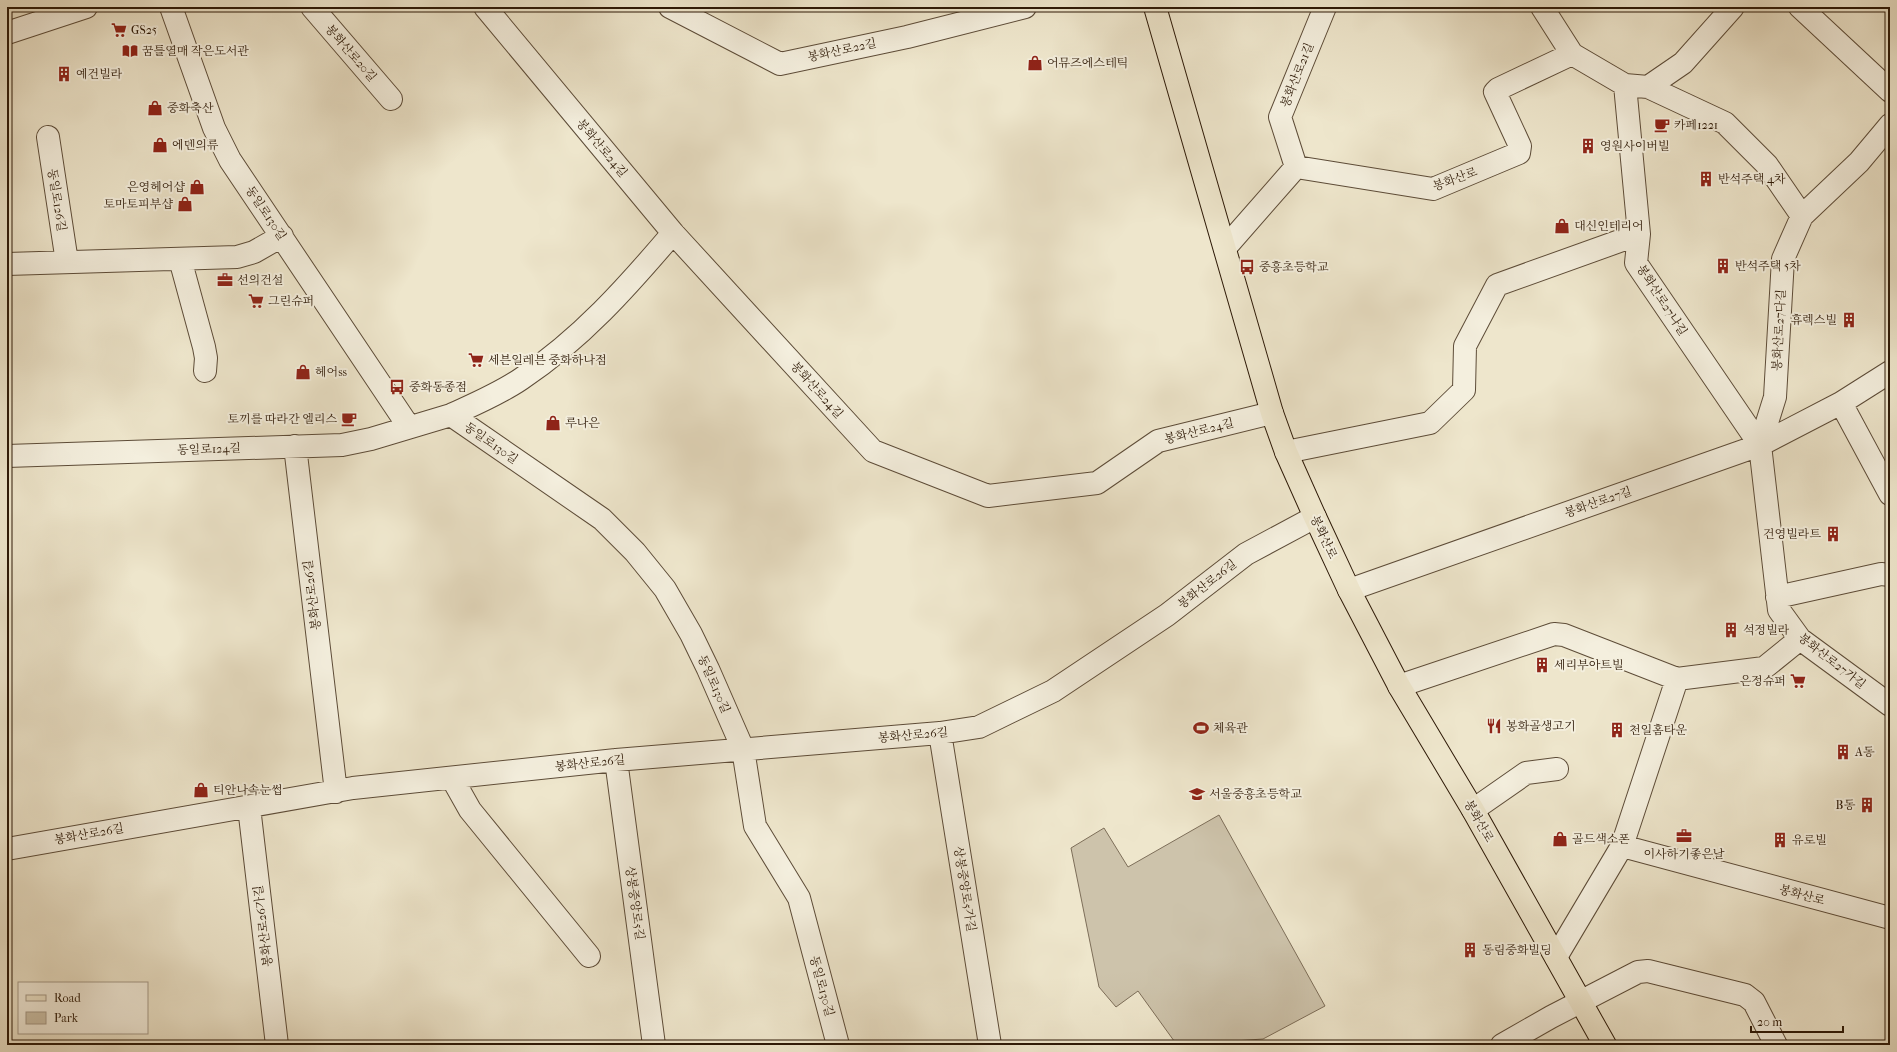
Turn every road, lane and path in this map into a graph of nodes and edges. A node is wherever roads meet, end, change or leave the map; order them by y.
1 (86, 7) edge
2 (171, 7) edge
3 (312, 7) edge
4 (485, 7) edge
5 (670, 7) edge
6 (1024, 7) edge
7 (1155, 7) edge
8 (1325, 7) edge
9 (1542, 7) edge
10 (1733, 7) edge
11 (1800, 7) edge
12 (7, 33) edge
13 (1572, 54) junction
14 (1625, 85) junction
15 (1648, 87) junction
16 (1890, 91) edge
17 (391, 99) dead end
18 (1890, 125) edge
19 (48, 137) dead end
20 (1296, 167) junction
21 (1802, 216) junction
22 (673, 233) junction
23 (1639, 234) junction
24 (282, 236) junction
25 (1225, 248) junction
26 (180, 259) junction
27 (67, 262) junction
28 (7, 264) edge
29 (205, 371) dead end
30 (1890, 372) edge
31 (1841, 403) junction
32 (1272, 413) junction
33 (451, 415) junction
34 (409, 426) junction
35 (1760, 445) junction
36 (295, 446) junction
37 (1286, 452) junction
38 (7, 456) edge
39 (1890, 494) edge
40 (1315, 517) junction
41 (1890, 575) edge
42 (1349, 590) junction
43 (1777, 597) junction
44 (1800, 639) junction
45 (1677, 679) junction
46 (1399, 686) junction
47 (1890, 705) edge
48 (940, 733) junction
49 (742, 749) junction
50 (616, 760) junction
51 (1557, 769) dead end
52 (452, 778) junction
53 (336, 792) junction
54 (248, 807) junction
55 (1473, 810) junction
56 (1622, 846) junction
57 (7, 849) edge
58 (1890, 918) edge
59 (589, 956) dead end
60 (1556, 957) junction
61 (1581, 1001) junction
62 (277, 1045) edge
63 (654, 1045) edge
64 (838, 1045) edge
65 (990, 1045) edge
66 (1502, 1045) edge
67 (1605, 1045) edge
68 (1776, 1045) edge

1 - 12 street
2 - 24 street, 동일로130길
3 - 17 street, 봉화산로20길
4 - 22 street, 봉화산로24길
5 - 6 street, 봉화산로22길
7 - 25 main road, 봉화산로
8 - 20 street, 봉화산로21길
9 - 13 street
10 - 15 street
11 - 16 street
13 - 14 street
13 - 20 street, 봉화산로
14 - 15 street
14 - 23 street, 봉화산로27나길
15 - 21 street
18 - 21 street, 봉화산로27다길
19 - 27 street, 동일로126길
20 - 25 street
21 - 35 street, 봉화산로27다길
22 - 32 street, 봉화산로24길
22 - 33 street, 동일로130길
23 - 35 street, 봉화산로27나길
23 - 37 street
24 - 26 street
24 - 34 street, 동일로130길
25 - 32 main road, 봉화산로
26 - 27 street
26 - 29 street
27 - 28 street
30 - 31 street, 봉화산로27길
31 - 35 street, 봉화산로27길
31 - 39 street
32 - 37 main road, 봉화산로
33 - 34 street, 동일로130길
33 - 49 street, 동일로130길
34 - 36 street, 동일로124길
35 - 42 street, 봉화산로27길
35 - 43 street, 봉화산로27가길
36 - 38 street, 동일로124길
36 - 53 street, 봉화산로26길
37 - 40 main road, 봉화산로
40 - 42 main road, 봉화산로
40 - 48 street, 봉화산로26길
41 - 43 street
42 - 46 main road, 봉화산로
43 - 44 street, 봉화산로27가길
44 - 45 street
44 - 47 street, 봉화산로27가길
45 - 46 street
45 - 56 street
46 - 55 main road, 봉화산로
48 - 49 street, 봉화산로26길
48 - 65 street, 상봉중앙로5가길
49 - 50 street, 봉화산로26길
49 - 64 street, 동일로130길
50 - 52 street, 봉화산로26길
50 - 63 street, 상봉중앙로5길
51 - 55 street
52 - 53 street, 봉화산로26길
52 - 59 street
53 - 54 street, 봉화산로26길
54 - 57 street, 봉화산로26길
54 - 62 street, 봉화산로26가길
55 - 60 main road, 봉화산로
56 - 58 street, 봉화산로
56 - 60 street
60 - 61 main road, 봉화산로
61 - 66 street
61 - 67 main road, 봉화산로
61 - 68 street

